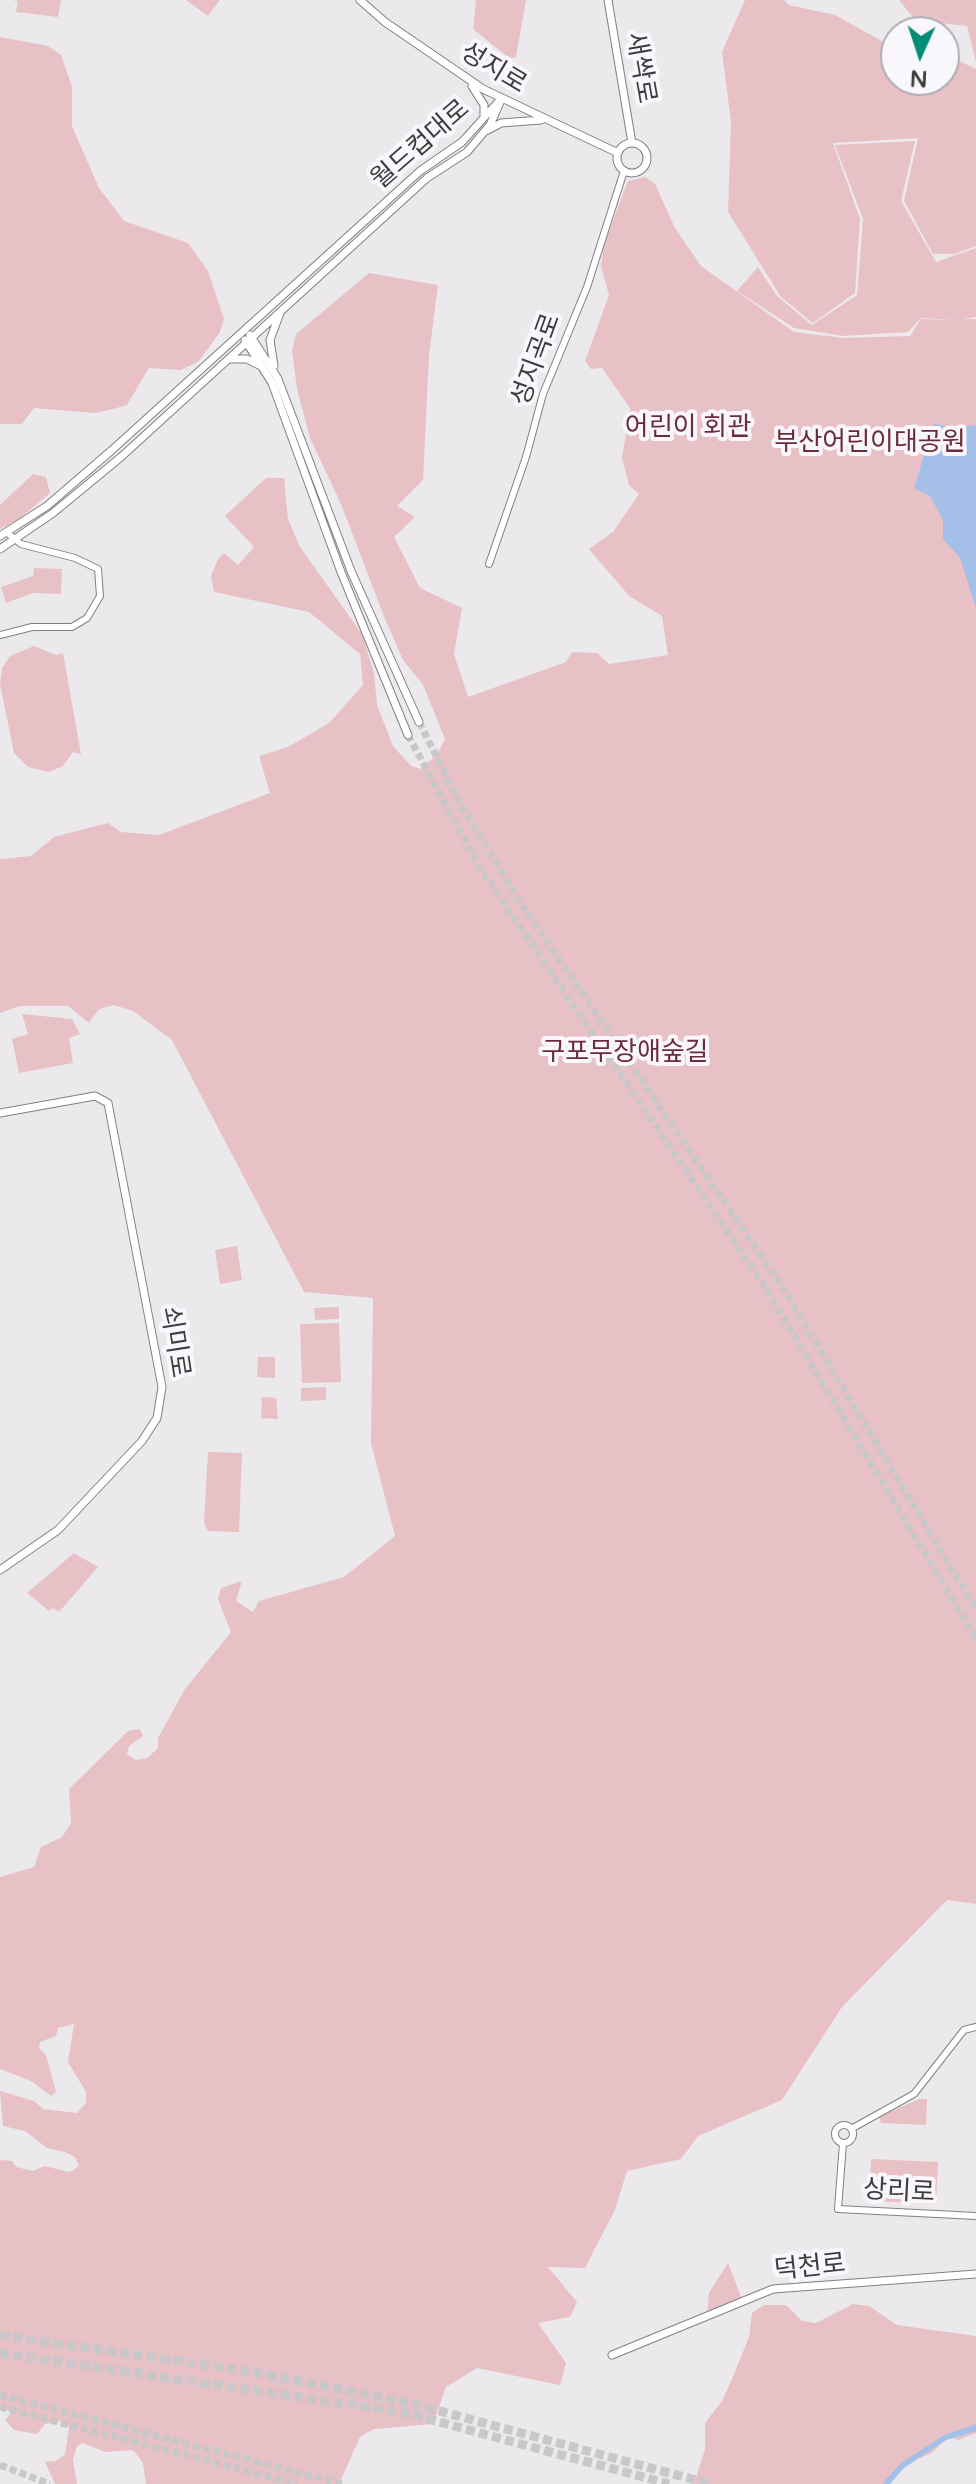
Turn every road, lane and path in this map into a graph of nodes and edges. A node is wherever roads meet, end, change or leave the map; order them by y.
1 (360, 0) edge
2 (608, 0) edge
3 (465, 78) junction
4 (501, 100) junction
5 (484, 118) junction
6 (544, 120) junction
7 (483, 134) junction
8 (632, 143) junction
9 (618, 153) junction
10 (624, 171) junction
11 (282, 309) junction
12 (246, 336) junction
13 (229, 359) junction
14 (265, 370) junction
15 (278, 379) junction
16 (3, 534) edge
17 (14, 540) junction
18 (0, 549) edge
19 (489, 564) dead end
20 (0, 635) edge
21 (419, 722) tunnel mouth
22 (408, 735) tunnel mouth
23 (0, 1113) edge
24 (0, 1570) edge
25 (976, 2027) edge
26 (851, 2129) junction
27 (843, 2143) junction
28 (976, 2216) edge
29 (976, 2274) edge
30 (612, 2355) dead end

1 - 3 main road, 성지로
2 - 8 main road, 새싹로
3 - 4 main road, 성지로
3 - 5 main road
4 - 5 main road, 월드컵대로
4 - 6 main road, 성지로
4 - 7 main road, 월드컵대로
5 - 12 main road, 월드컵대로
6 - 7 main road
6 - 9 main road, 성지로
7 - 11 main road, 월드컵대로
8 - 9 main road
8 - 10 main road
9 - 10 main road
10 - 19 street, 성지곡로
11 - 12 main road, 월드컵대로
11 - 15 main road
12 - 13 main road, 월드컵대로
12 - 14 main road
12 - 15 main road
12 - 16 main road, 월드컵대로
13 - 14 main road
13 - 17 main road, 월드컵대로
14 - 22 main road
15 - 21 main road
16 - 17 street
17 - 18 main road, 월드컵대로
17 - 20 street
23 - 24 main road, 쇠미로
25 - 26 street
26 - 27 street
26 - 27 street
27 - 28 street, 상리로
29 - 30 main road, 덕천로

